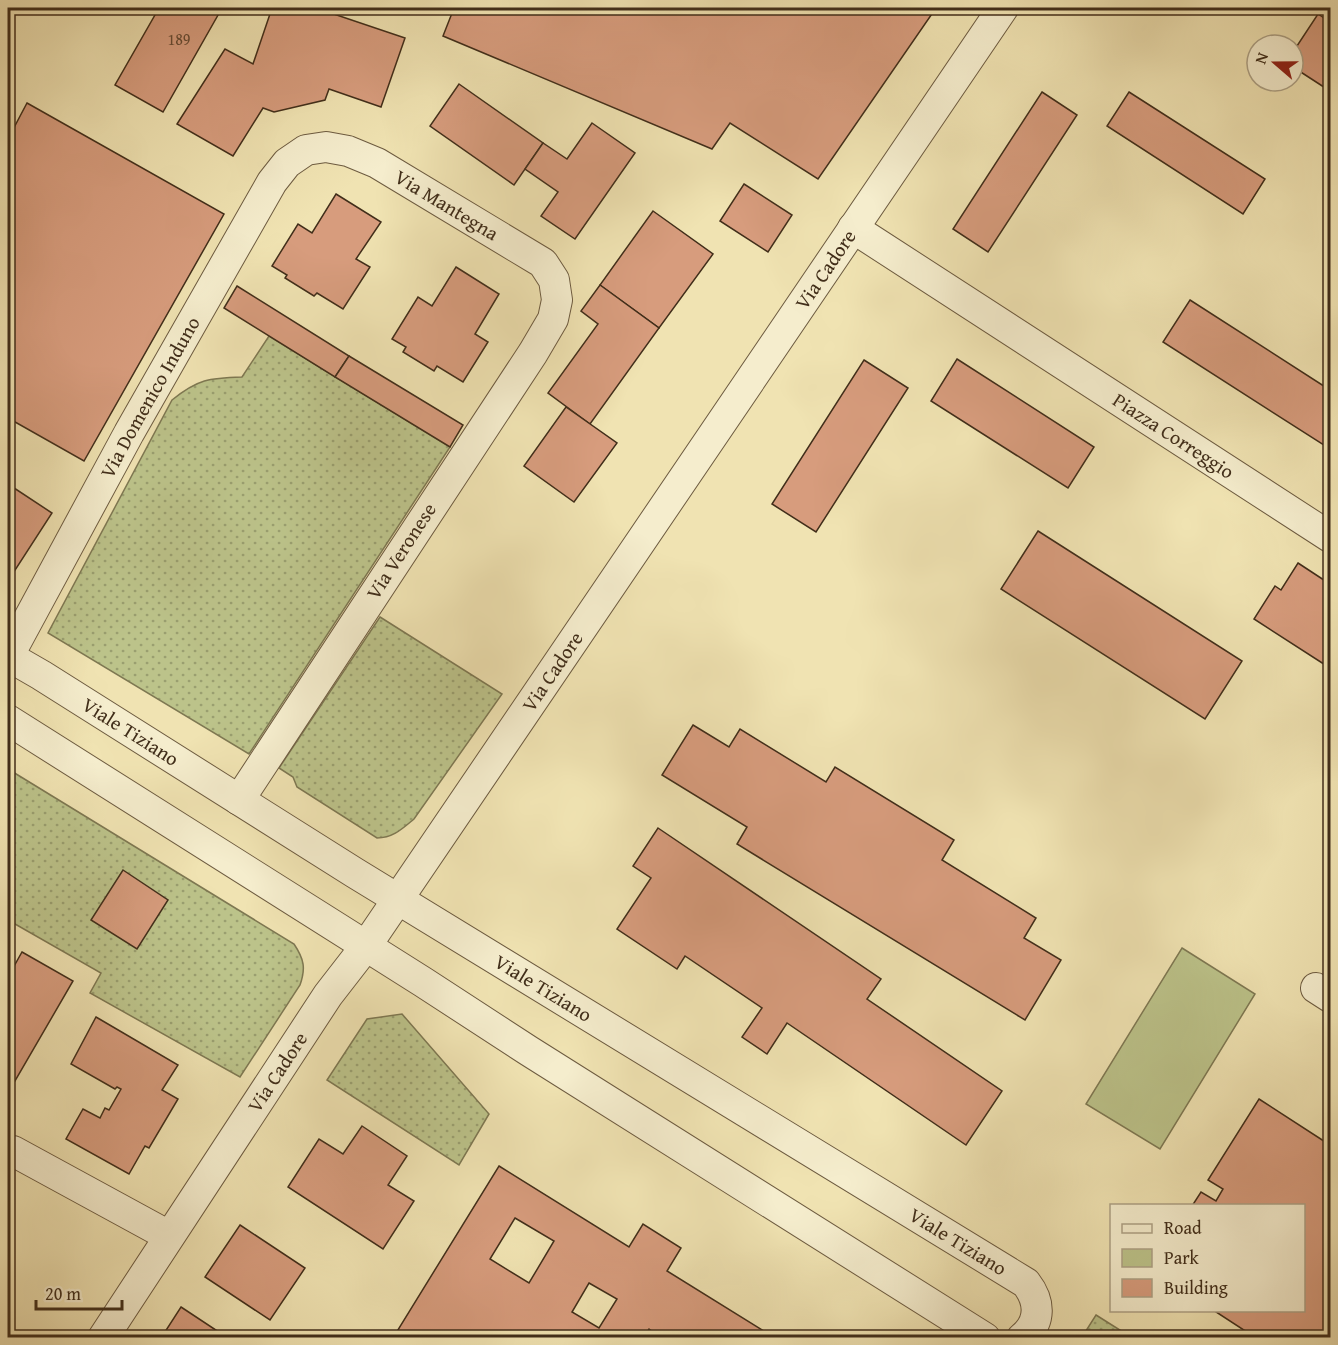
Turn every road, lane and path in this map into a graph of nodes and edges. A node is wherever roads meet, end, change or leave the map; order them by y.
1 (1003, 8) edge
2 (306, 150) joint
3 (853, 228) junction
4 (557, 300) joint
5 (1330, 537) edge
6 (8, 656) edge
7 (8, 720) edge
8 (239, 800) junction
9 (397, 899) junction
10 (366, 946) junction
11 (13, 1151) dead end
12 (169, 1236) junction
13 (103, 1338) edge
14 (985, 1338) edge
15 (1022, 1338) edge

1 - 3 street, Via Cadore
2 - 4 street, Via Mantegna
2 - 6 street, Via Domenico Induno
3 - 5 street, Piazza Correggio
3 - 9 street, Via Cadore
4 - 8 street, Via Veronese
6 - 8 street, Viale Tiziano
7 - 10 street
8 - 9 street, Viale Tiziano
9 - 10 street, Via Cadore
9 - 15 street, Viale Tiziano
10 - 12 street, Via Cadore
10 - 14 street
11 - 12 street
12 - 13 street, Via Cadore

